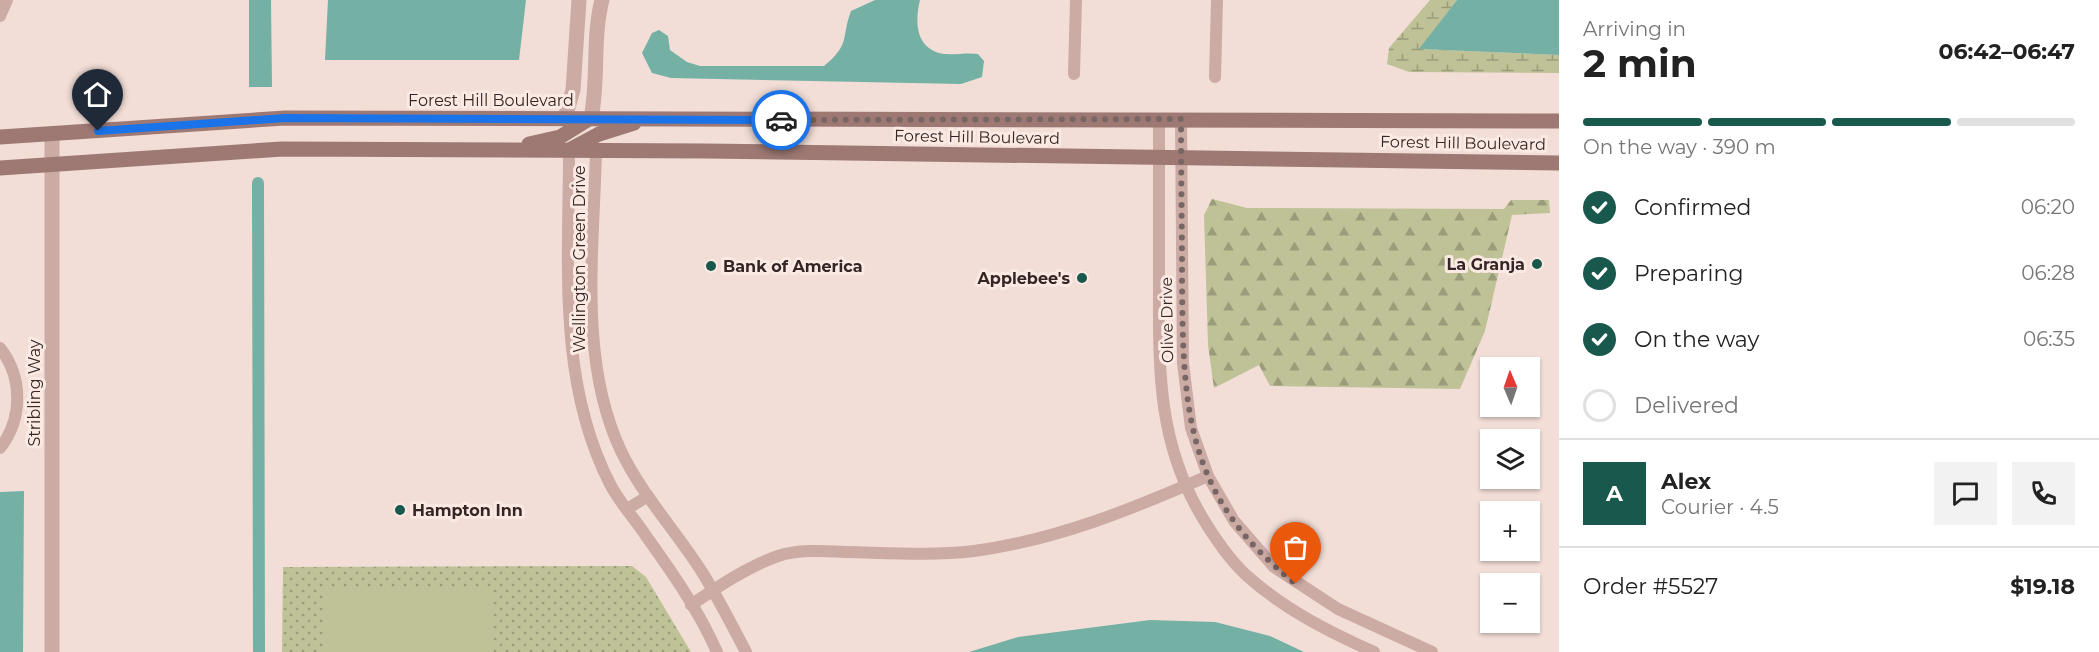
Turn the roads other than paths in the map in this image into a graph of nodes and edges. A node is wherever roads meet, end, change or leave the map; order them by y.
1 (7, 0) edge
2 (579, 0) edge
3 (602, 0) edge
4 (1076, 0) edge
5 (1217, 0) edge
6 (0, 16) edge
7 (1074, 74) dead end
8 (1215, 76) dead end
9 (565, 118) junction
10 (591, 118) junction
11 (649, 119) junction
12 (1159, 119) junction
13 (1181, 119) junction
14 (1559, 122) edge
15 (52, 134) junction
16 (0, 137) edge
17 (500, 150) junction
18 (569, 150) junction
19 (596, 150) junction
20 (1159, 156) junction
21 (1181, 157) junction
22 (1559, 163) edge
23 (53, 166) junction
24 (0, 168) edge
25 (0, 348) edge
26 (0, 448) edge
27 (1208, 476) junction
28 (1185, 486) junction
29 (648, 496) junction
30 (627, 509) junction
31 (712, 591) junction
32 (691, 605) junction
33 (52, 652) edge
34 (717, 652) edge
35 (746, 652) edge
36 (1374, 652) edge
37 (1432, 652) edge

1 - 6 street
2 - 9 street
3 - 10 street
4 - 7 street
5 - 8 street
9 - 10 main road, Forest Hill Boulevard
9 - 15 main road, Forest Hill Boulevard
10 - 11 main road, Forest Hill Boulevard
10 - 17 main road
11 - 12 main road, Forest Hill Boulevard
11 - 18 main road
12 - 13 main road, Forest Hill Boulevard
12 - 20 street, Olive Drive
13 - 14 main road, Forest Hill Boulevard
13 - 21 street, Olive Drive
15 - 16 main road, Forest Hill Boulevard
15 - 23 street, Stribling Way
17 - 18 main road, Forest Hill Boulevard
17 - 23 main road, Forest Hill Boulevard
18 - 19 main road, Forest Hill Boulevard
18 - 30 street, Wellington Green Drive
19 - 20 main road, Forest Hill Boulevard
19 - 29 street, Wellington Green Drive
20 - 21 main road, Forest Hill Boulevard
20 - 28 street, Olive Drive
21 - 22 main road, Forest Hill Boulevard
21 - 27 street, Olive Drive
23 - 24 main road, Forest Hill Boulevard
23 - 33 street, Stribling Way
25 - 26 street
27 - 28 street
27 - 37 street, Olive Drive
28 - 31 street
28 - 36 street, Olive Drive
29 - 30 street
29 - 31 street, Wellington Green Drive
30 - 32 street, Wellington Green Drive
31 - 32 street
31 - 35 street, Wellington Green Drive
32 - 34 street, Wellington Green Drive

